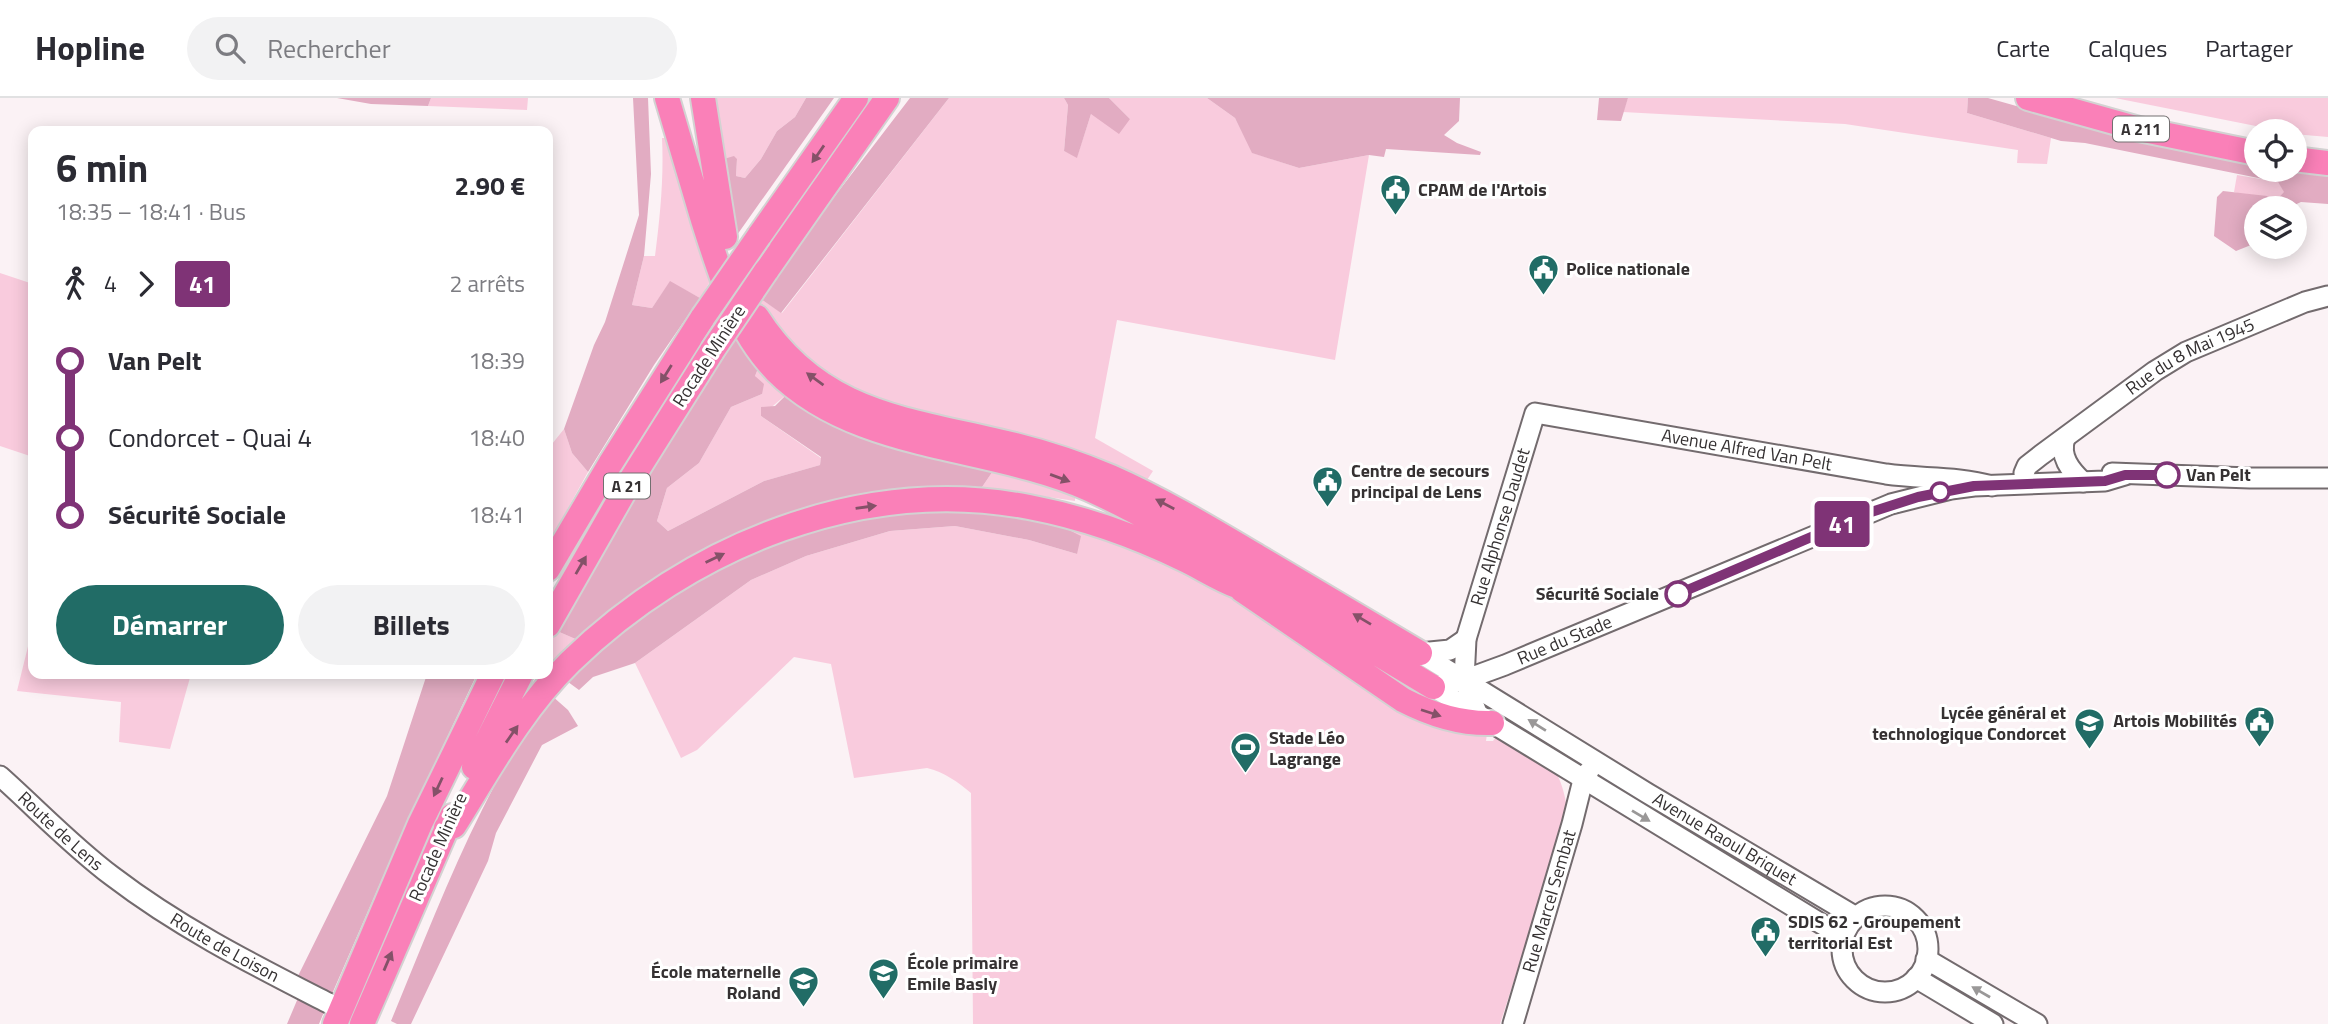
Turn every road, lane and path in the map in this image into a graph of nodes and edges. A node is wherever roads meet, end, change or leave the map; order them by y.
1 (667, 98) edge
2 (684, 98) edge
3 (703, 98) edge
4 (856, 98) edge
5 (901, 98) edge
6 (2028, 98) edge
7 (2082, 98) edge
8 (882, 106) edge
9 (2244, 135) edge
10 (2307, 147) edge
11 (2328, 149) edge
12 (2244, 151) edge
13 (2307, 161) edge
14 (2328, 163) edge
15 (725, 237) junction
16 (2323, 297) edge
17 (1535, 413) joint
18 (2065, 438) junction
19 (1886, 474) junction
20 (2024, 474) junction
21 (1909, 477) junction
22 (2078, 477) junction
23 (1961, 478) junction
24 (2328, 478) edge
25 (1992, 486) junction
26 (1936, 492) joint
27 (1891, 504) junction
28 (1148, 517) junction
29 (553, 561) edge
30 (1237, 586) junction
31 (553, 616) edge
32 (1466, 639) junction
33 (1420, 653) junction
34 (491, 679) edge
35 (520, 679) edge
36 (1464, 680) junction
37 (1377, 684) junction
38 (1433, 687) junction
39 (1485, 719) junction
40 (1595, 761) junction
41 (0, 776) edge
42 (1583, 780) junction
43 (446, 828) junction
44 (123, 884) joint
45 (1856, 917) junction
46 (1843, 937) junction
47 (1926, 959) junction
48 (1916, 978) junction
49 (332, 1014) edge
50 (362, 1024) edge
51 (1513, 1024) edge
52 (1993, 1024) edge
53 (2036, 1024) edge

1 -> 28 highway
2 - 15 highway
3 - 15 highway
4 -> 29 highway, Rocade Minière / A 21, bridge
5 - 8 highway, Rocade Minière
6 - 12 highway, A 211
7 - 9 highway, A 211
31 -> 8 highway, Rocade Minière / A 21, bridge
10 - 11 highway
13 - 14 highway
33 -> 15 highway
16 - 18 main road, Rue du 8 Mai 1945
17 - 19 main road, Avenue Alfred Van Pelt
17 - 32 main road, Rue Alphonse Daudet
18 - 20 main road, Rue du 8 Mai 1945
18 - 22 main road
19 - 21 main road, Avenue Alfred Van Pelt
19 - 27 main road
20 - 22 main road, Avenue Alfred Van Pelt
20 - 23 main road, Avenue Alfred Van Pelt
21 - 23 main road, Avenue Alfred Van Pelt
21 - 27 main road
22 - 24 main road, Avenue Alfred Van Pelt
22 - 25 main road, Avenue Alfred Van Pelt
23 - 25 main road, Avenue Alfred Van Pelt
25 - 26 main road, Avenue Alfred Van Pelt
26 - 27 main road, Rue du Stade
27 - 36 main road, Rue du Stade
28 - 30 highway
28 - 38 highway
30 - 37 highway
43 -> 30 highway
32 - 33 main road
32 - 36 main road, Rue Alphonse Daudet
33 - 36 main road, Avenue Raoul Briquet
34 -> 49 highway, Rocade Minière
35 - 43 highway, Rocade Minière
36 - 38 main road, Rue du Stade
36 - 39 main road
40 -> 36 main road, Avenue Raoul Briquet
37 - 38 highway
37 -> 39 highway
38 - 39 main road, Avenue Raoul Briquet
39 - 42 main road, Avenue Raoul Briquet
40 - 42 main road
40 - 45 main road, Avenue Raoul Briquet
41 - 44 main road, Route de Lens
42 -> 46 main road, Avenue Raoul Briquet
42 - 51 main road, Rue Marcel Sembat
50 -> 43 highway, Rocade Minière
44 - 49 main road, Route de Loison
45 - 46 main road
45 - 47 main road
46 - 48 main road
47 - 48 main road
53 -> 47 main road
48 - 52 main road

